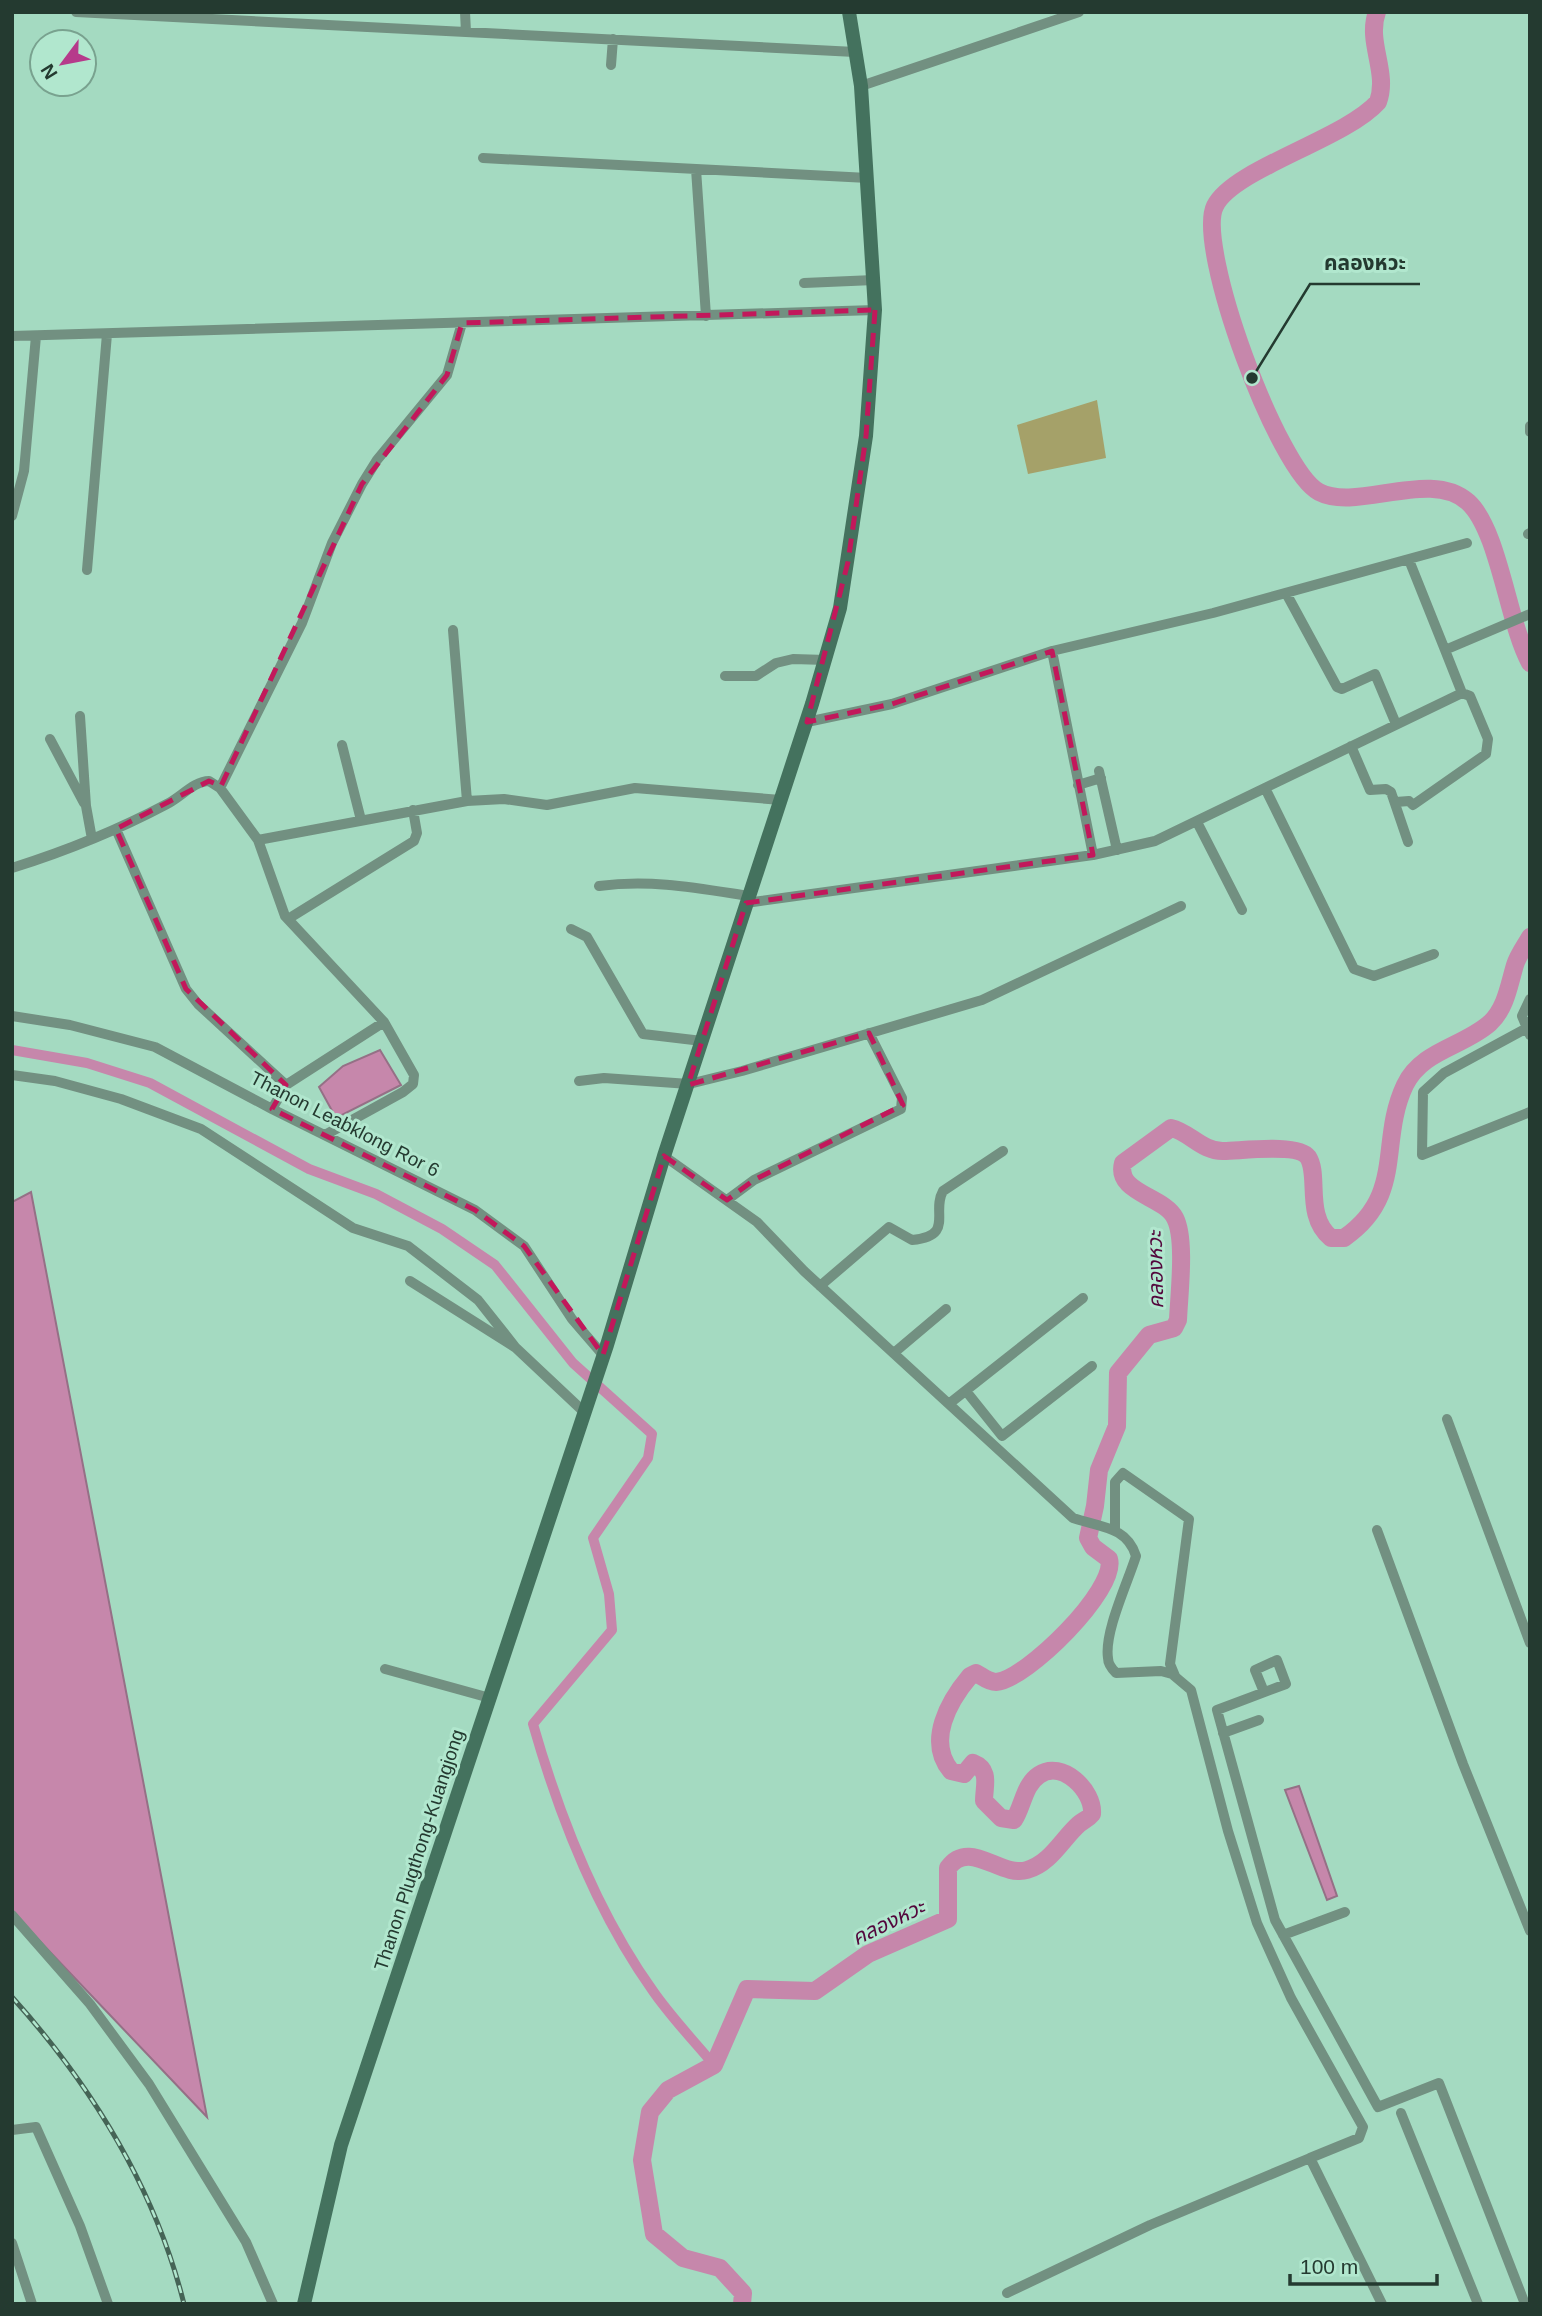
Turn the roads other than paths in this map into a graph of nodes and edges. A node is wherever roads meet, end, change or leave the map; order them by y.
1 (76, 12) edge
2 (465, 12) edge
3 (849, 12) edge
4 (1079, 12) edge
5 (467, 32) junction
6 (613, 39) junction
7 (855, 52) junction
8 (611, 65) dead end
9 (861, 86) junction
10 (483, 158) dead end
11 (696, 169) junction
12 (868, 178) junction
13 (874, 280) junction
14 (804, 283) dead end
15 (875, 310) junction
16 (706, 316) junction
17 (462, 323) junction
18 (107, 334) junction
19 (12, 336) edge
20 (36, 336) junction
21 (1530, 426) edge
22 (1530, 432) edge
23 (12, 516) edge
24 (1467, 543) dead end
25 (1409, 560) junction
26 (87, 570) dead end
27 (1286, 593) junction
28 (1528, 614) edge
29 (453, 630) dead end
30 (1444, 650) junction
31 (1052, 651) junction
32 (826, 660) junction
33 (725, 676) dead end
34 (1462, 693) junction
35 (80, 716) dead end
36 (807, 722) junction
37 (1395, 724) junction
38 (50, 739) dead end
39 (342, 744) dead end
40 (1351, 746) junction
41 (1078, 785) junction
42 (220, 788) junction
43 (1265, 789) junction
44 (781, 800) junction
45 (467, 801) junction
46 (1396, 802) junction
47 (86, 806) junction
48 (413, 810) junction
49 (361, 820) junction
50 (1197, 822) junction
51 (116, 829) junction
52 (92, 839) junction
53 (258, 840) junction
54 (1408, 842) dead end
55 (1117, 850) junction
56 (1093, 855) junction
57 (12, 868) edge
58 (599, 886) dead end
59 (748, 899) junction
60 (1181, 905) dead end
61 (1242, 909) dead end
62 (288, 919) junction
63 (571, 929) dead end
64 (1434, 954) dead end
65 (1530, 999) edge
66 (12, 1016) edge
67 (384, 1022) junction
68 (1528, 1031) edge
69 (869, 1033) junction
70 (702, 1041) junction
71 (12, 1075) edge
72 (579, 1081) dead end
73 (689, 1084) junction
74 (286, 1085) junction
75 (272, 1110) junction
76 (1530, 1112) edge
77 (325, 1135) junction
78 (1003, 1151) dead end
79 (664, 1156) junction
80 (727, 1200) junction
81 (410, 1281) dead end
82 (820, 1286) junction
83 (1083, 1298) dead end
84 (946, 1309) dead end
85 (516, 1348) junction
86 (895, 1352) junction
87 (603, 1355) junction
88 (1092, 1366) dead end
89 (966, 1391) junction
90 (950, 1404) junction
91 (583, 1411) junction
92 (1447, 1419) dead end
93 (1113, 1529) junction
94 (1377, 1530) dead end
95 (1530, 1643) edge
96 (385, 1669) dead end
97 (1175, 1676) junction
98 (1264, 1692) dead end
99 (490, 1698) junction
100 (1259, 1720) dead end
101 (1223, 1733) junction
102 (1345, 1912) dead end
103 (12, 1915) edge
104 (1530, 1931) edge
105 (1283, 1935) junction
106 (1401, 2113) dead end
107 (12, 2130) edge
108 (1310, 2158) junction
109 (12, 2243) edge
110 (1007, 2293) dead end
111 (32, 2304) edge
112 (108, 2304) edge
113 (274, 2304) edge
114 (304, 2304) edge
115 (1382, 2304) edge
116 (1478, 2304) edge
117 (1525, 2304) edge

1 - 5 street
2 - 5 street
3 - 7 street, Thanon Plugthong-Kuangjong
4 - 9 street
5 - 6 street
6 - 7 street
6 - 8 street
7 - 9 street, Thanon Plugthong-Kuangjong
9 - 12 street, Thanon Plugthong-Kuangjong
10 - 11 street
11 - 12 street
11 - 16 street
12 - 13 street, Thanon Plugthong-Kuangjong
13 - 14 street
13 - 15 street, Thanon Plugthong-Kuangjong
15 - 16 street
15 - 32 street, Thanon Plugthong-Kuangjong
16 - 17 street
17 - 18 street
17 - 42 street
18 - 20 street
18 - 26 street
19 - 20 street
20 - 23 street
21 - 22 street
24 - 25 street
25 - 27 street
25 - 30 street
27 - 31 street
27 - 37 street
28 - 30 street
29 - 45 street
30 - 34 street
31 - 36 street
31 - 41 street
32 - 33 street
32 - 36 street, Thanon Plugthong-Kuangjong
34 - 37 street
34 - 46 street
35 - 47 street
36 - 44 street, Thanon Plugthong-Kuangjong
37 - 40 street
38 - 47 street
39 - 49 street
40 - 43 street
40 - 46 street
41 - 55 street
41 - 56 street
42 - 51 street
42 - 53 street
43 - 50 street
43 - 64 street
44 - 45 street
44 - 59 street, Thanon Plugthong-Kuangjong
45 - 48 street
46 - 54 street
47 - 52 street
48 - 49 street
48 - 62 street
49 - 53 street
50 - 55 street
50 - 61 street
51 - 52 street
51 - 74 street
52 - 57 street
53 - 62 street
55 - 56 street
56 - 59 street
58 - 59 street
59 - 70 street, Thanon Plugthong-Kuangjong
60 - 69 street
62 - 67 street
63 - 70 street
65 - 68 street
66 - 75 street, Thanon Leabklong Ror 6
67 - 74 street
67 - 77 street
68 - 76 street
69 - 73 street
69 - 80 street
70 - 73 street, Thanon Plugthong-Kuangjong
71 - 85 street
72 - 73 street
73 - 79 street, Thanon Plugthong-Kuangjong
74 - 75 street
75 - 77 street, Thanon Leabklong Ror 6
77 - 87 street, Thanon Leabklong Ror 6
78 - 82 street
79 - 80 street
79 - 87 street, Thanon Plugthong-Kuangjong
80 - 82 street
81 - 85 street
82 - 86 street
83 - 89 street
84 - 86 street
85 - 91 street
86 - 90 street
87 - 91 street, Thanon Plugthong-Kuangjong
88 - 89 street
89 - 90 street
90 - 93 street
91 - 99 street, Thanon Plugthong-Kuangjong
92 - 95 street
93 - 97 street
93 - 97 street
94 - 104 street
96 - 99 street
97 - 108 street
98 - 101 street
99 - 114 street, Thanon Plugthong-Kuangjong
100 - 101 street
101 - 105 street
102 - 105 street
103 - 113 street
105 - 117 street
106 - 116 street
107 - 112 street
108 - 110 street
108 - 115 street
109 - 111 street

